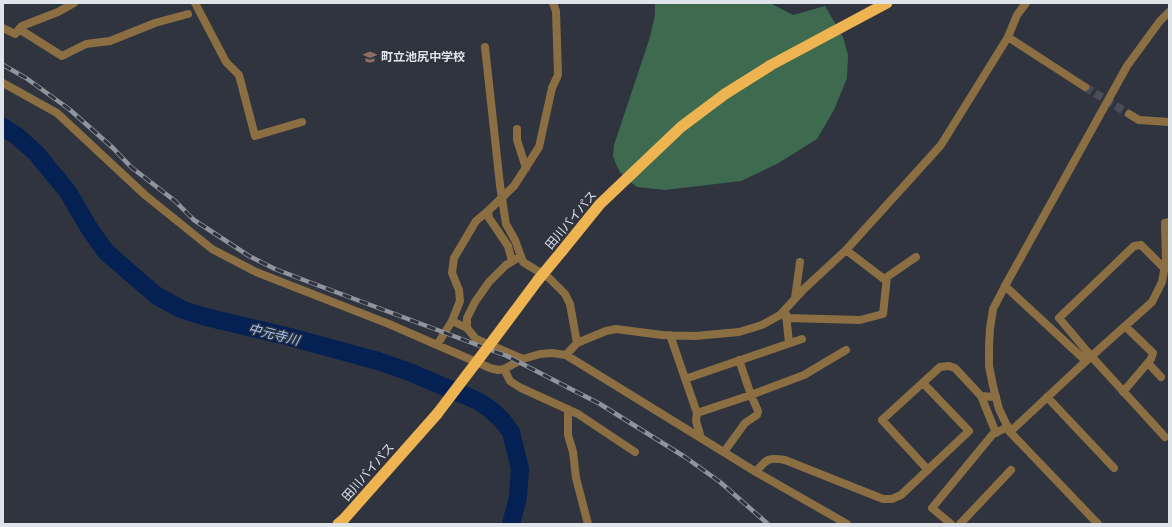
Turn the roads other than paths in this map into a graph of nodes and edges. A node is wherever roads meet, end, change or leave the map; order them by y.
1 (74, 3) edge
2 (195, 3) edge
3 (552, 3) edge
4 (887, 3) edge
5 (1026, 3) edge
6 (1169, 12) edge
7 (188, 14) dead end
8 (3, 28) edge
9 (19, 29) junction
10 (1008, 37) junction
11 (485, 47) dead end
12 (3, 83) edge
13 (1085, 88) tunnel mouth
14 (1129, 114) tunnel mouth
15 (302, 122) dead end
16 (1169, 122) edge
17 (517, 129) dead end
18 (526, 168) junction
19 (488, 211) junction
20 (1169, 222) edge
21 (846, 250) junction
22 (521, 255) junction
23 (916, 257) dead end
24 (512, 261) junction
25 (800, 262) dead end
26 (1164, 268) junction
27 (887, 277) junction
28 (1005, 286) junction
29 (795, 299) junction
30 (786, 314) junction
31 (452, 321) junction
32 (1125, 326) junction
33 (467, 328) junction
34 (670, 336) junction
35 (802, 339) dead end
36 (577, 343) junction
37 (788, 343) junction
38 (437, 345) junction
39 (846, 350) dead end
40 (566, 355) junction
41 (1088, 358) junction
42 (523, 359) junction
43 (738, 360) junction
44 (1148, 363) junction
45 (504, 369) junction
46 (1161, 377) dead end
47 (685, 379) junction
48 (923, 383) junction
49 (1123, 392) junction
50 (751, 395) junction
51 (981, 396) junction
52 (996, 397) junction
53 (1047, 397) junction
54 (568, 409) junction
55 (697, 413) junction
56 (1009, 429) junction
57 (996, 433) junction
58 (1165, 437) dead end
59 (701, 438) junction
60 (636, 452) dead end
61 (724, 452) junction
62 (1114, 468) dead end
63 (928, 470) junction
64 (1011, 470) dead end
65 (756, 472) junction
66 (338, 524) edge
67 (588, 524) edge
68 (847, 524) edge
69 (951, 524) edge
70 (960, 524) edge
71 (1098, 524) edge

1 - 9 street
2 - 15 street
3 - 18 street
4 - 66 highway, 田川バイパス, bridge
5 - 10 street
6 - 28 street
7 - 9 street
8 - 9 street
10 - 13 street
10 - 21 street
11 - 22 street, bridge
12 - 38 street
14 - 16 street
17 - 18 street
18 - 19 street
19 - 24 street
19 - 31 street
20 - 26 street
21 - 27 street
21 - 29 street
22 - 24 street
22 - 36 street
23 - 27 street
24 - 33 street
25 - 29 street
26 - 32 street
26 - 41 street
27 - 30 street
28 - 41 street
28 - 52 street
29 - 30 street
30 - 34 street
30 - 37 street
31 - 33 street
31 - 38 street
32 - 41 street
32 - 44 street
33 - 42 street
34 - 36 street
34 - 47 street
35 - 37 street
36 - 40 street
37 - 43 street
38 - 45 street
39 - 50 street
40 - 42 street
40 - 59 street
41 - 49 street
41 - 53 street
42 - 45 street
43 - 47 street
43 - 50 street
44 - 46 street
44 - 49 street
45 - 54 street
47 - 55 street
48 - 51 street
48 - 63 street
48 - 63 street
49 - 58 street
50 - 55 street
50 - 61 street
51 - 52 street
51 - 57 street
52 - 56 street
53 - 56 street
53 - 62 street
54 - 60 street
54 - 67 street
55 - 59 street
56 - 57 street
56 - 71 street
57 - 69 street
59 - 61 street
61 - 65 street
63 - 65 street
64 - 70 street
65 - 68 street

